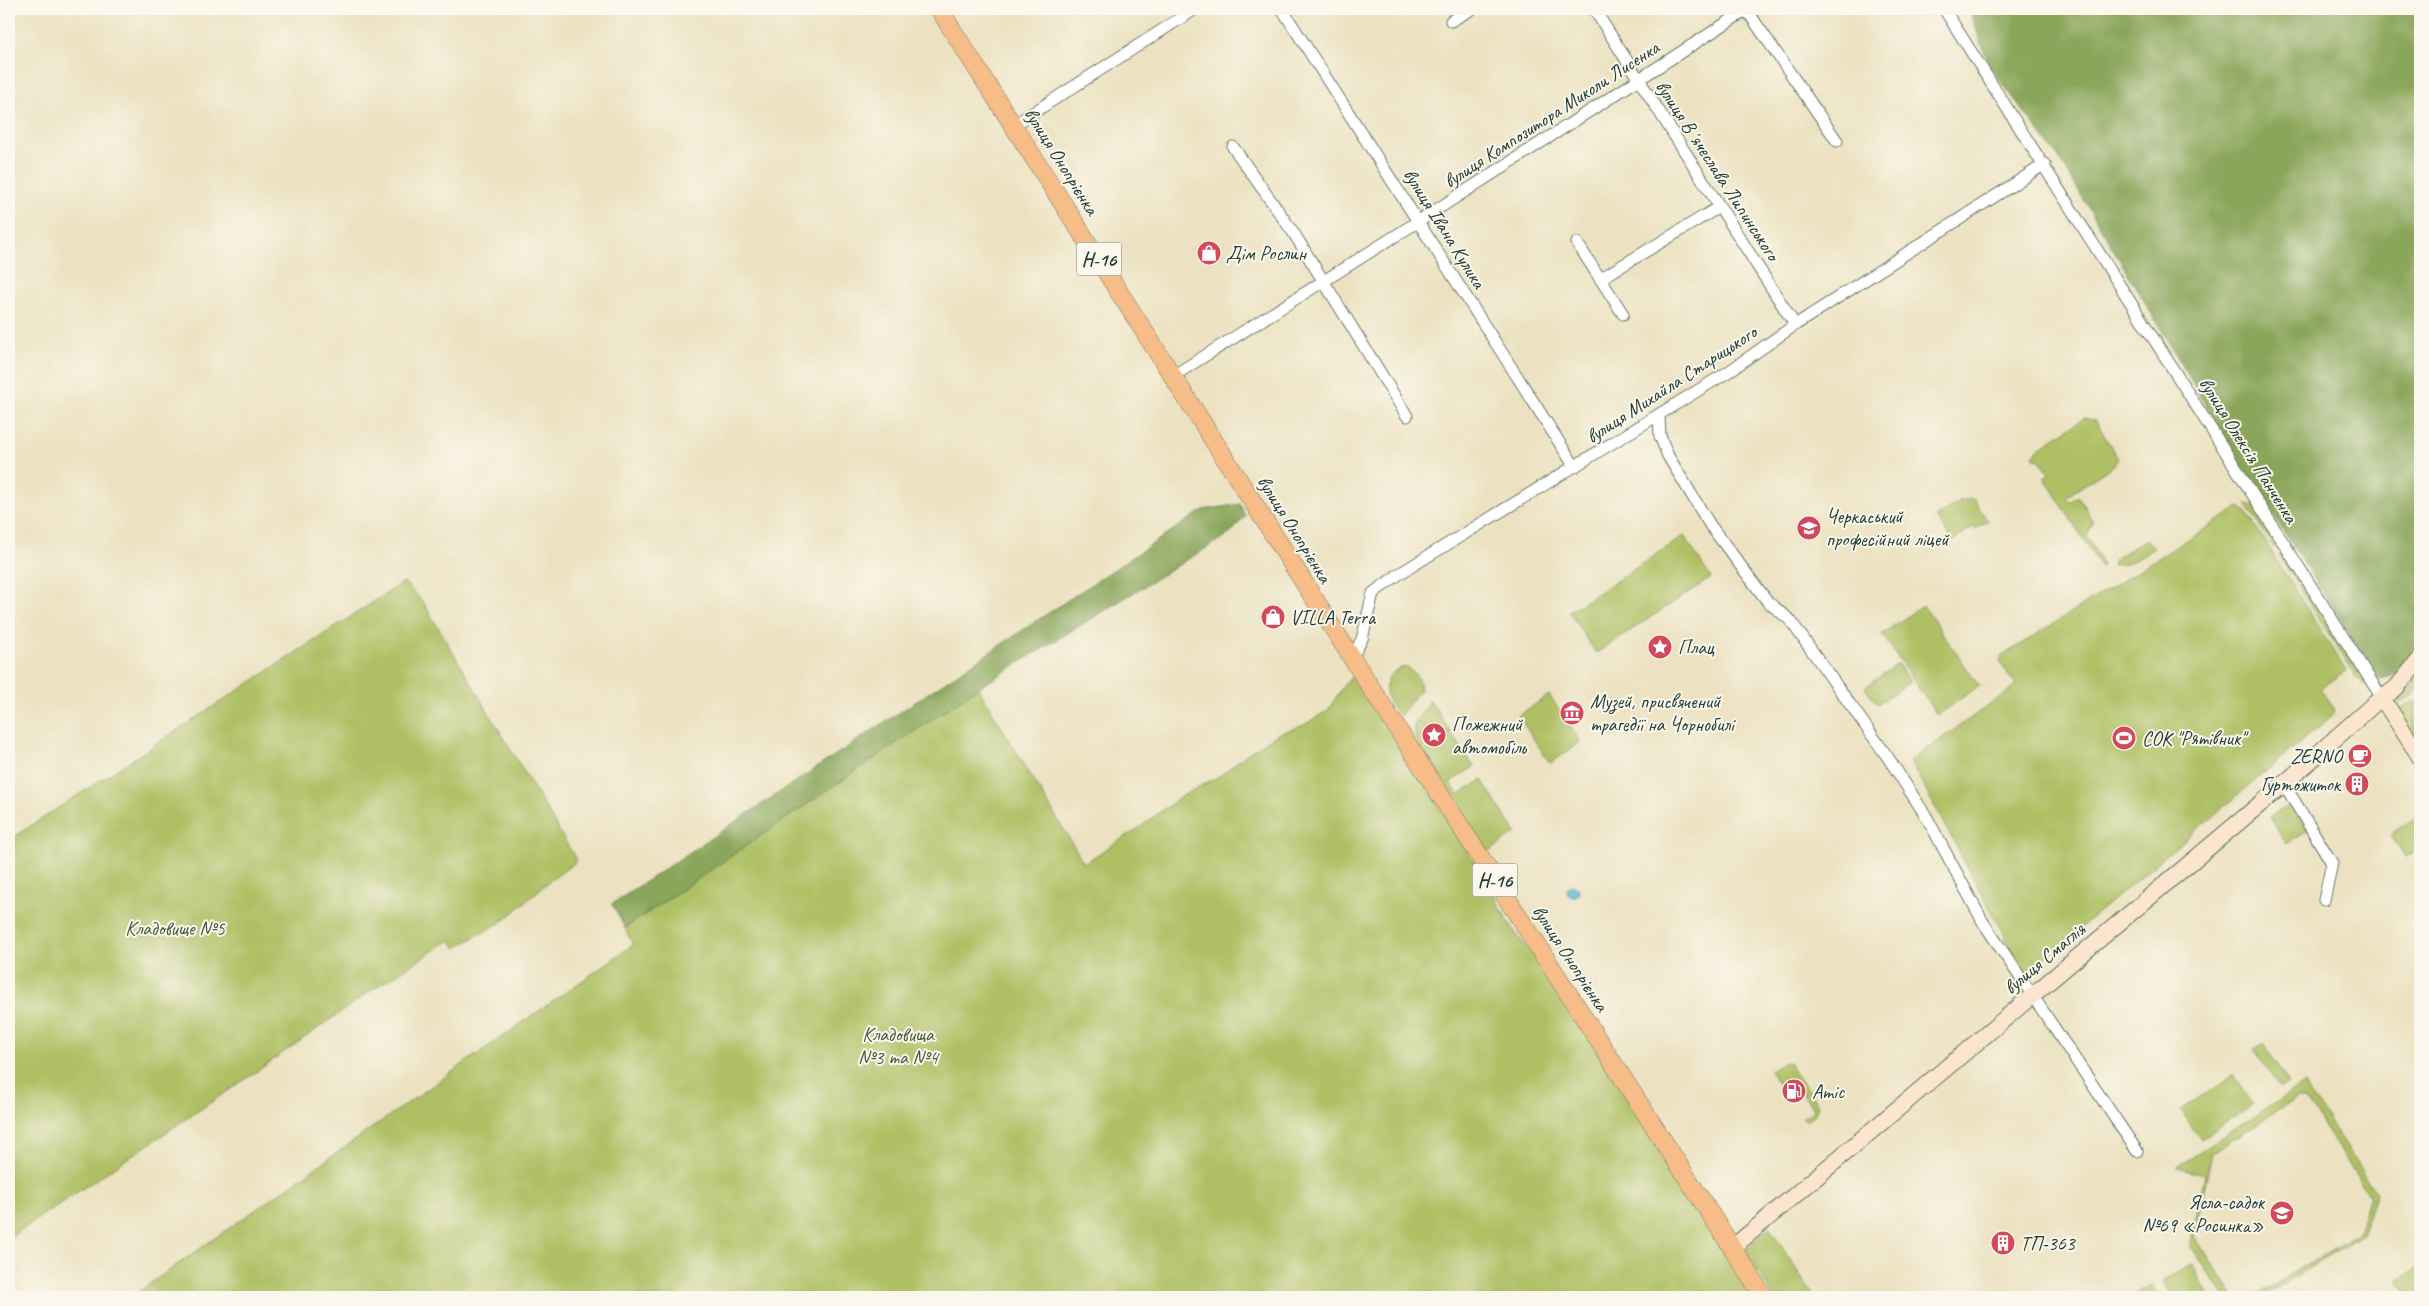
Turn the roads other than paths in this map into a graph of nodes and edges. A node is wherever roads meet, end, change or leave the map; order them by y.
1 (940, 9) edge
2 (1194, 9) edge
3 (1282, 9) edge
4 (1472, 9) edge
5 (1594, 9) edge
6 (1747, 9) edge
7 (1944, 9) edge
8 (1451, 21) dead end
9 (1639, 81) junction
10 (1014, 125) junction
11 (1837, 141) dead end
12 (1233, 147) dead end
13 (2045, 164) junction
14 (1719, 206) junction
15 (1419, 221) junction
16 (1577, 243) dead end
17 (1600, 279) junction
18 (1324, 281) junction
19 (1623, 314) dead end
20 (1796, 325) junction
21 (1173, 376) junction
22 (1407, 416) dead end
23 (1659, 416) junction
24 (1575, 467) junction
25 (1352, 658) junction
26 (2420, 658) edge
27 (2382, 698) junction
28 (2420, 757) edge
29 (2284, 784) junction
30 (2324, 900) dead end
31 (2032, 995) junction
32 (2137, 1151) dead end
33 (1732, 1248) junction
34 (1764, 1297) edge

1 - 10 main road, вулиця Онопрієнка / Н-16
2 - 10 street
3 - 15 street, вулиця Івана Кулика
4 - 8 street
5 - 9 street, вулиця Вʼячеслава Липинського
6 - 9 street, вулиця Композитора Миколи Лисенка
6 - 11 street, вулиця Композитора Миколи Лисенка
7 - 13 street, вулиця Олексія Панченка
9 - 14 street, вулиця Вʼячеслава Липинського
9 - 15 street, вулиця Композитора Миколи Лисенка
10 - 21 main road, вулиця Онопрієнка / Н-16
12 - 18 street
13 - 20 street, вулиця Михайла Старицького
13 - 27 street, вулиця Олексія Панченка
14 - 17 street
14 - 20 street, вулиця Вʼячеслава Липинського
15 - 18 street, вулиця Композитора Миколи Лисенка
15 - 24 street, вулиця Івана Кулика
16 - 17 street
17 - 19 street
18 - 21 street, вулиця Композитора Миколи Лисенка
18 - 22 street
20 - 23 street, вулиця Михайла Старицького
21 - 25 main road, вулиця Онопрієнка / Н-16
23 - 24 street, вулиця Михайла Старицького
23 - 31 street
24 - 25 street, вулиця Михайла Старицького
25 - 33 main road, вулиця Онопрієнка / Н-16
26 - 27 street, вулиця Смаглія
27 - 28 street, вулиця Олексія Панченка
27 - 29 street, вулиця Смаглія
29 - 30 street
29 - 31 street, вулиця Смаглія
31 - 32 street
31 - 33 street, вулиця Смаглія
33 - 34 main road, вулиця Онопрієнка / Н-16

